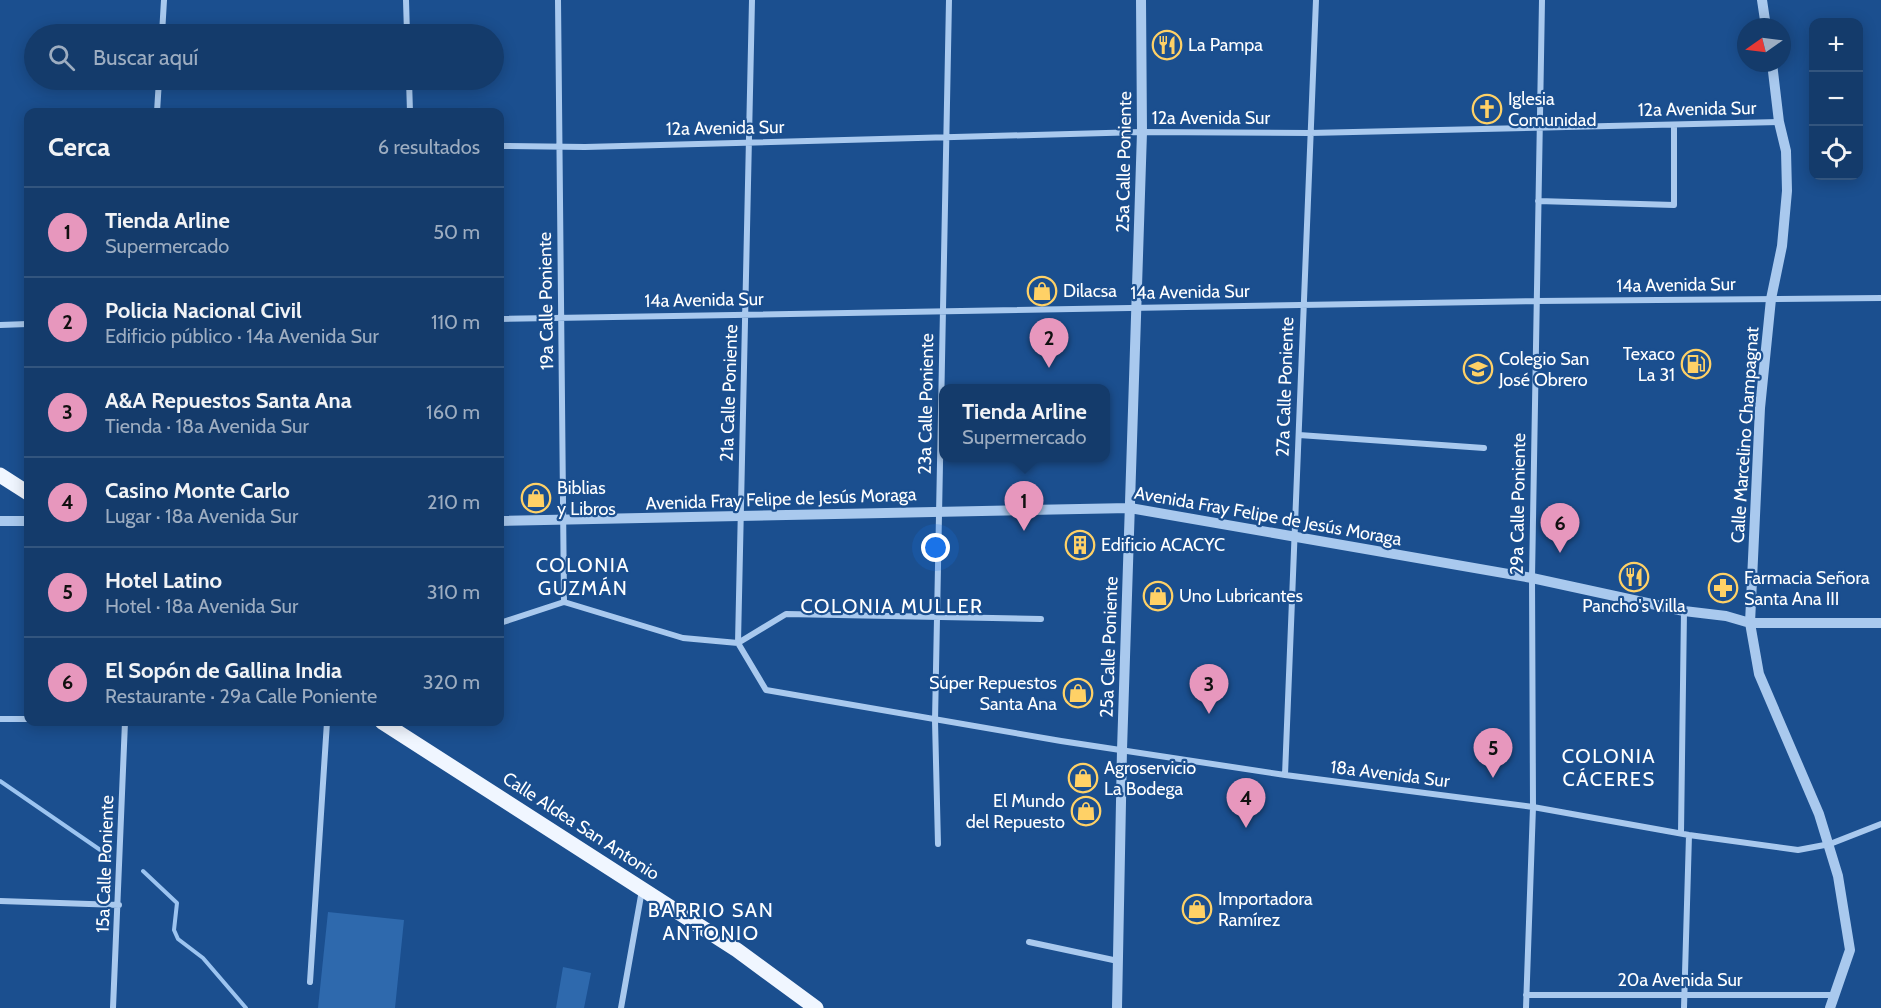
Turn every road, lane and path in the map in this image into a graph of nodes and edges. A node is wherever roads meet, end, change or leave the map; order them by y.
1 (164, 0) edge
2 (406, 0) edge
3 (558, 0) edge
4 (752, 0) edge
5 (949, 0) edge
6 (1141, 0) edge
7 (1316, 0) edge
8 (1542, 0) edge
9 (1762, 0) edge
10 (1765, 18) edge
11 (163, 24) edge
12 (407, 24) edge
13 (1773, 72) edge
14 (158, 90) edge
15 (409, 90) edge
16 (157, 108) edge
17 (410, 108) edge
18 (1779, 122) junction
19 (1674, 125) junction
20 (1539, 128) junction
21 (1142, 132) junction
22 (1310, 133) junction
23 (946, 137) junction
24 (749, 143) junction
25 (504, 146) edge
26 (559, 146) junction
27 (1538, 201) junction
28 (1881, 298) edge
29 (1771, 299) junction
30 (1536, 301) junction
31 (1304, 305) junction
32 (1137, 308) junction
33 (943, 311) junction
34 (746, 315) junction
35 (561, 318) junction
36 (504, 319) edge
37 (24, 324) edge
38 (0, 325) edge
39 (942, 384) edge
40 (1299, 435) junction
41 (1484, 448) dead end
42 (940, 462) edge
43 (0, 475) edge
44 (24, 490) edge
45 (1130, 508) junction
46 (939, 511) junction
47 (740, 517) junction
48 (0, 521) edge
49 (24, 521) edge
50 (504, 521) edge
51 (563, 521) junction
52 (1295, 537) junction
53 (1532, 578) junction
54 (564, 602) junction
55 (1684, 611) junction
56 (937, 617) junction
57 (1041, 619) dead end
58 (504, 622) edge
59 (1750, 623) junction
60 (1881, 623) edge
61 (738, 643) junction
62 (0, 719) edge
63 (24, 719) edge
64 (935, 721) junction
65 (125, 726) edge
66 (327, 726) edge
67 (388, 726) edge
68 (1122, 750) junction
69 (1285, 775) junction
70 (1533, 807) junction
71 (1881, 824) edge
72 (1681, 833) junction
73 (1689, 835) junction
74 (938, 844) dead end
75 (1830, 844) junction
76 (642, 889) junction
77 (0, 901) edge
78 (119, 905) junction
79 (1029, 942) dead end
80 (1118, 961) junction
81 (310, 982) dead end
82 (1834, 994) junction
83 (1526, 995) junction
84 (1684, 995) junction
85 (113, 1008) edge
86 (621, 1008) edge
87 (816, 1008) edge
88 (1117, 1008) edge
89 (1526, 1008) edge
90 (1684, 1008) edge
91 (1830, 1008) edge

1 - 11 street
2 - 12 street
3 - 26 street, 19a Calle Poniente
4 - 24 street, 21a Calle Poniente
5 - 23 street, 23a Calle Poniente
6 - 21 street, 25a Calle Poniente
7 - 22 street, 27a Calle Poniente
8 - 20 street, 29a Calle Poniente
9 - 10 street
13 - 18 street, Calle Marcelino Champagnat
14 - 16 street
15 - 17 street
18 - 19 street, 12a Avenida Sur
18 - 29 street, Calle Marcelino Champagnat
19 - 20 street, 12a Avenida Sur
19 - 27 street
20 - 22 street, 12a Avenida Sur
20 - 27 street, 29a Calle Poniente
21 - 22 street, 12a Avenida Sur
21 - 23 street, 12a Avenida Sur
21 - 32 street, 25a Calle Poniente
22 - 31 street, 27a Calle Poniente
23 - 24 street, 12a Avenida Sur
23 - 33 street, 23a Calle Poniente
24 - 26 street, 12a Avenida Sur
24 - 34 street, 21a Calle Poniente
25 - 26 street, 12a Avenida Sur
26 - 35 street, 19a Calle Poniente
27 - 30 street, 29a Calle Poniente
28 - 29 street, 14a Avenida Sur
29 - 30 street, 14a Avenida Sur
29 - 59 street, Calle Marcelino Champagnat
30 - 31 street, 14a Avenida Sur
30 - 53 street, 29a Calle Poniente
31 - 32 street, 14a Avenida Sur
31 - 40 street, 27a Calle Poniente
32 - 33 street, 14a Avenida Sur
32 - 45 street, 25a Calle Poniente
33 - 34 street, 14a Avenida Sur
33 - 39 street, 23a Calle Poniente
34 - 35 street, 14a Avenida Sur
34 - 47 street, 21a Calle Poniente
35 - 36 street, 14a Avenida Sur
35 - 51 street, 19a Calle Poniente
37 - 38 street
40 - 41 street
40 - 52 street, 27a Calle Poniente
42 - 46 street, 23a Calle Poniente
43 - 44 main road
45 - 46 street, Avenida Fray Felipe de Jesús Moraga
45 - 52 street, Avenida Fray Felipe de Jesús Moraga
45 - 68 street, 25a Calle Poniente
46 - 47 street, Avenida Fray Felipe de Jesús Moraga
46 - 56 street, 23a Calle Poniente
47 - 51 street, Avenida Fray Felipe de Jesús Moraga
47 - 61 street, 21a Calle Poniente
48 - 49 street
50 - 51 street, Avenida Fray Felipe de Jesús Moraga
51 - 54 street, 19a Calle Poniente
52 - 53 street, Avenida Fray Felipe de Jesús Moraga
52 - 69 street, 27a Calle Poniente
53 - 55 street, Avenida Fray Felipe de Jesús Moraga
53 - 70 street, 29a Calle Poniente
54 - 58 street
54 - 61 street
55 - 59 street, Avenida Fray Felipe de Jesús Moraga
55 - 72 street
56 - 57 street
56 - 61 street
56 - 64 street, 23a Calle Poniente
59 - 60 street, Avenida Fray Felipe de Jesús Moraga
59 - 75 street, Calle Marcelino Champagnat
61 - 64 street, 18a Avenida Sur
62 - 63 street
64 - 68 street, 18a Avenida Sur
64 - 74 street, 23a Calle Poniente
65 - 78 street, 15a Calle Poniente
66 - 81 street
67 - 76 main road, Calle Aldea San Antonio
68 - 69 street, 18a Avenida Sur
68 - 80 street, 25a Calle Poniente
69 - 70 street, 18a Avenida Sur
70 - 72 street, 18a Avenida Sur
70 - 83 street, 29a Calle Poniente
71 - 75 street, 18a Avenida Sur
72 - 73 street, 18a Avenida Sur
73 - 75 street, 18a Avenida Sur
73 - 84 street
75 - 82 street, Calle Marcelino Champagnat
76 - 86 street
76 - 87 main road, Calle Aldea San Antonio
77 - 78 street
78 - 85 street, 15a Calle Poniente
79 - 80 street
80 - 88 street, 25a Calle Poniente
82 - 84 street, 20a Avenida Sur
82 - 91 street, Calle Marcelino Champagnat
83 - 84 street, 20a Avenida Sur
83 - 89 street, 29a Calle Poniente
84 - 90 street

